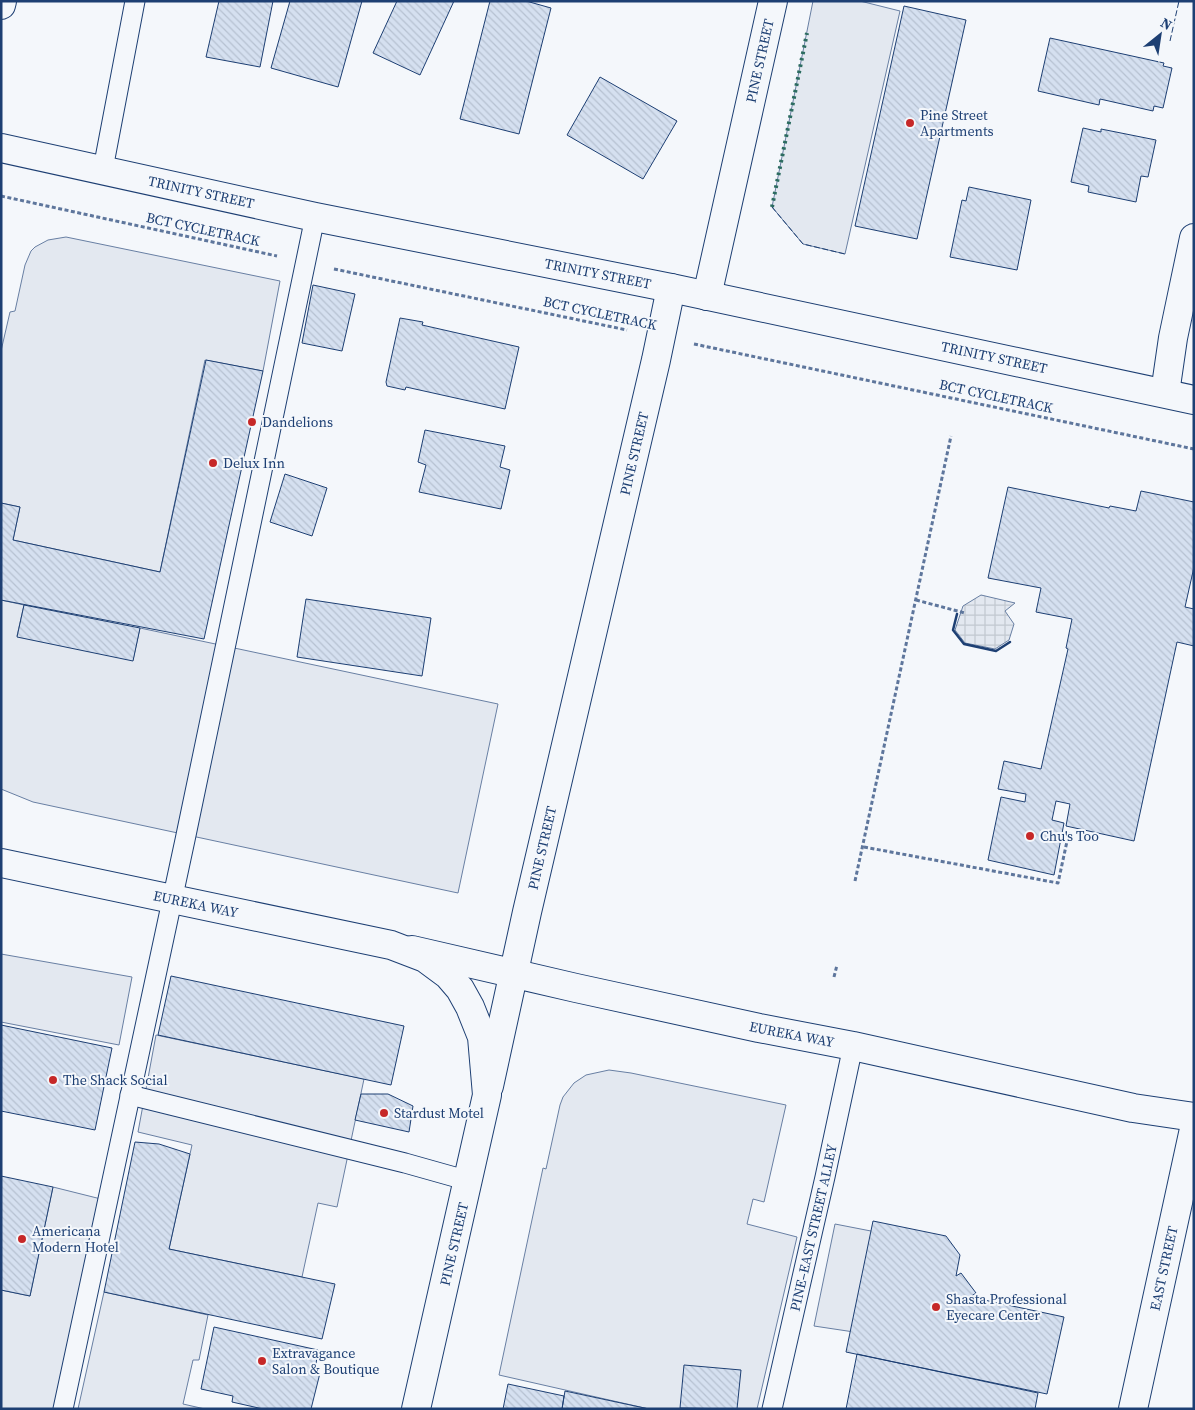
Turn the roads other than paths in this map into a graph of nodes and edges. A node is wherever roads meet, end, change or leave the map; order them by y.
1 (135, 1) edge
2 (773, 1) edge
3 (1, 148) edge
4 (103, 169) junction
5 (314, 217) junction
6 (1194, 238) edge
7 (671, 288) junction
8 (707, 296) junction
9 (1165, 393) junction
10 (1194, 400) edge
11 (1, 863) edge
12 (172, 900) junction
13 (391, 945) junction
14 (514, 974) junction
15 (853, 1046) junction
16 (487, 1095) junction
17 (130, 1096) junction
18 (1194, 1117) edge
19 (1194, 1129) edge
20 (469, 1181) junction
21 (63, 1409) edge
22 (416, 1409) edge
23 (772, 1409) edge
24 (1133, 1409) edge

1 - 4 lane
2 - 8 main road, PINE STREET
3 - 4 main road, TRINITY STREET
4 - 5 main road, TRINITY STREET
5 - 7 main road, TRINITY STREET
5 - 12 lane
6 - 9 main road
7 - 8 main road, TRINITY STREET
7 - 14 main road, PINE STREET
8 - 9 main road, TRINITY STREET
9 - 10 main road, TRINITY STREET
11 - 12 main road, EUREKA WAY
12 - 13 main road, EUREKA WAY
12 - 17 lane
13 - 14 main road, EUREKA WAY
13 - 16 main road, EUREKA WAY
14 - 15 main road, EUREKA WAY
14 - 16 main road, PINE STREET
15 - 18 main road, EUREKA WAY
15 - 23 lane, PINE–EAST STREET ALLEY
16 - 20 main road, PINE STREET
17 - 20 lane
17 - 21 lane
19 - 24 main road, EAST STREET
20 - 22 main road, PINE STREET

